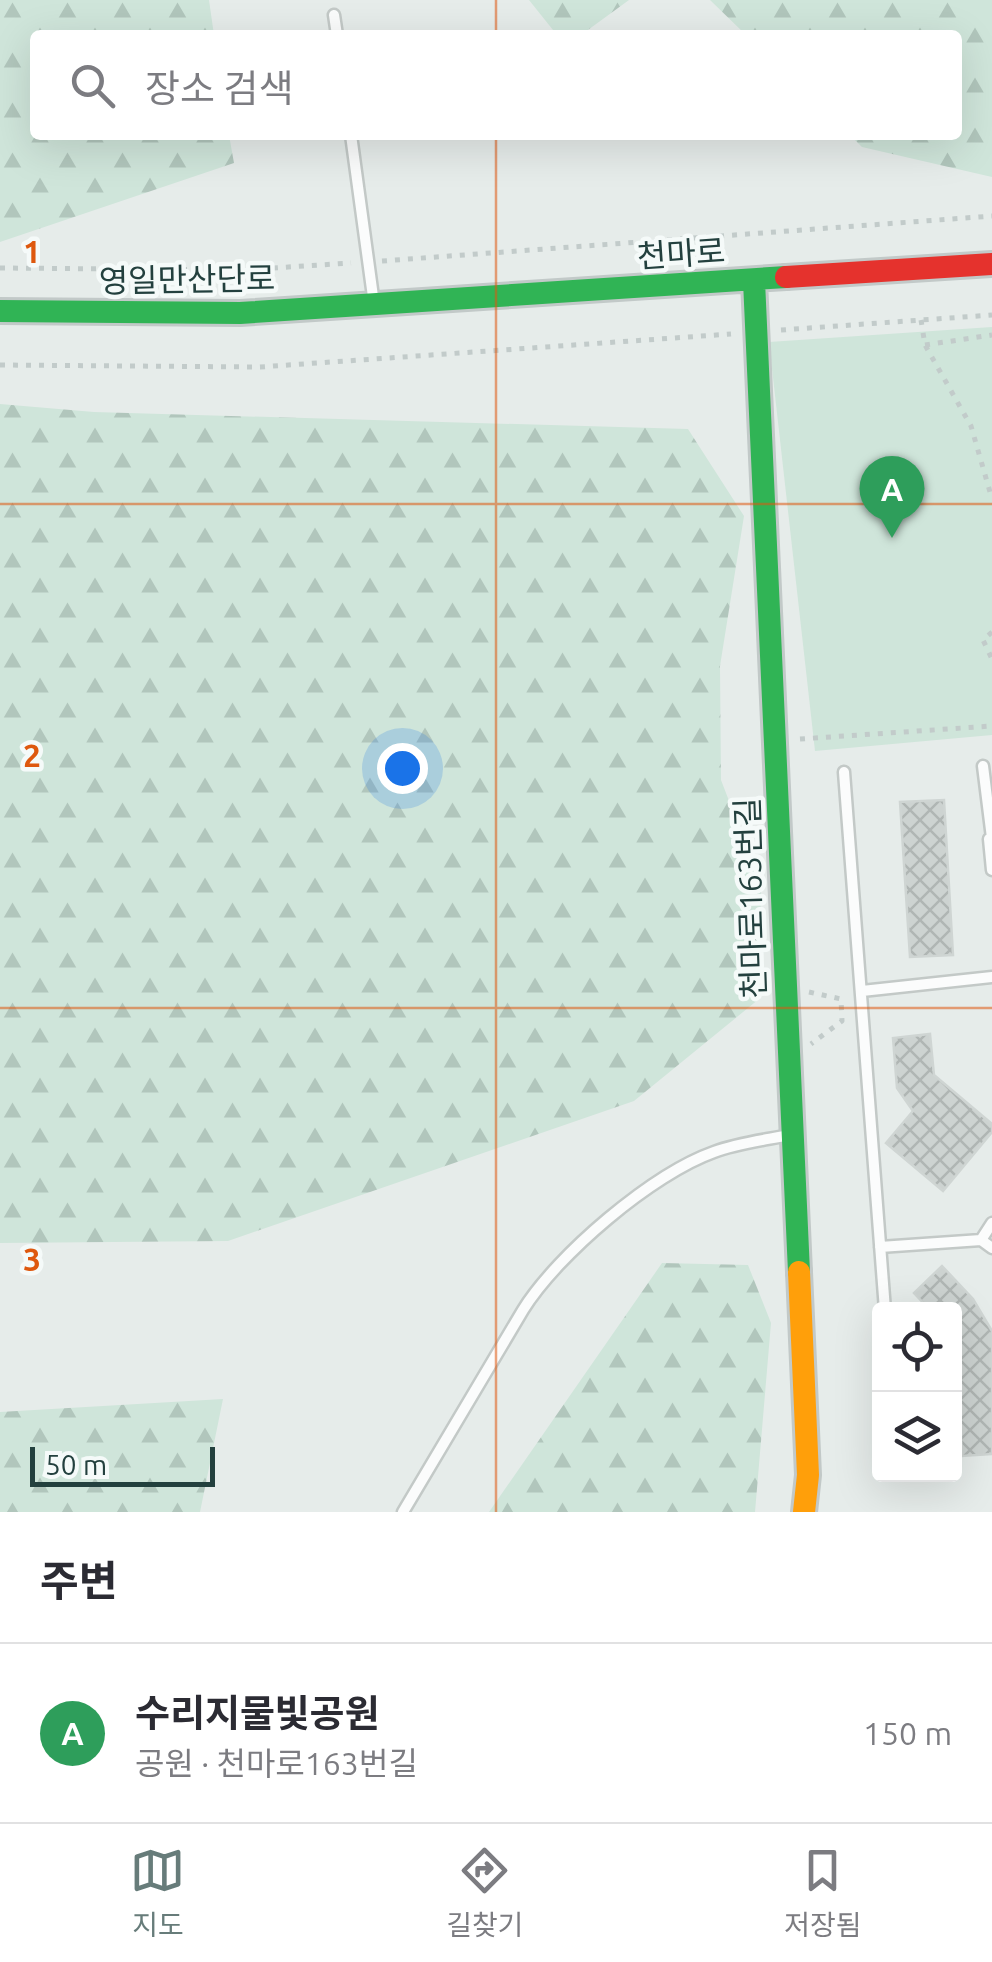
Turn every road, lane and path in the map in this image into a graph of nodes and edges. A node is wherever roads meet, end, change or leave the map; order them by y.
1 (334, 15) dead end
2 (336, 30) edge
3 (352, 140) edge
4 (992, 216) edge
5 (369, 262) junction
6 (992, 264) edge
7 (0, 268) edge
8 (754, 281) junction
9 (374, 305) junction
10 (0, 311) edge
11 (992, 315) edge
12 (920, 320) junction
13 (773, 331) dead end
14 (734, 333) dead end
15 (992, 336) edge
16 (925, 345) junction
17 (0, 365) edge
18 (992, 499) edge
19 (992, 632) edge
20 (992, 659) edge
21 (992, 726) edge
22 (777, 740) junction
23 (983, 766) dead end
24 (844, 772) dead end
25 (991, 838) edge
26 (992, 870) edge
27 (992, 977) edge
28 (786, 987) junction
29 (862, 991) junction
30 (789, 1060) junction
31 (791, 1135) junction
32 (992, 1222) edge
33 (980, 1240) junction
34 (880, 1247) junction
35 (992, 1248) edge
36 (884, 1302) edge
37 (402, 1512) edge
38 (804, 1512) edge

1 - 2 lane
3 - 5 lane
4 - 5 path
5 - 7 path
5 - 9 lane
6 - 8 street, 천마로
8 - 9 street, 천마로
8 - 22 street, 천마로163번길
9 - 10 street, 영일만산단로
11 - 12 path
12 - 13 path
12 - 16 path
14 - 17 path
15 - 16 path
16 - 18 path
19 - 20 path
21 - 22 path
22 - 28 street, 천마로163번길
23 - 25 lane
24 - 29 lane
25 - 26 lane
27 - 29 lane
28 - 30 street, 천마로163번길
28 - 30 path
29 - 34 lane
30 - 31 street, 천마로163번길
31 - 37 lane
31 - 38 street, 천마로163번길
32 - 33 lane
33 - 34 lane
33 - 35 lane
34 - 36 lane

